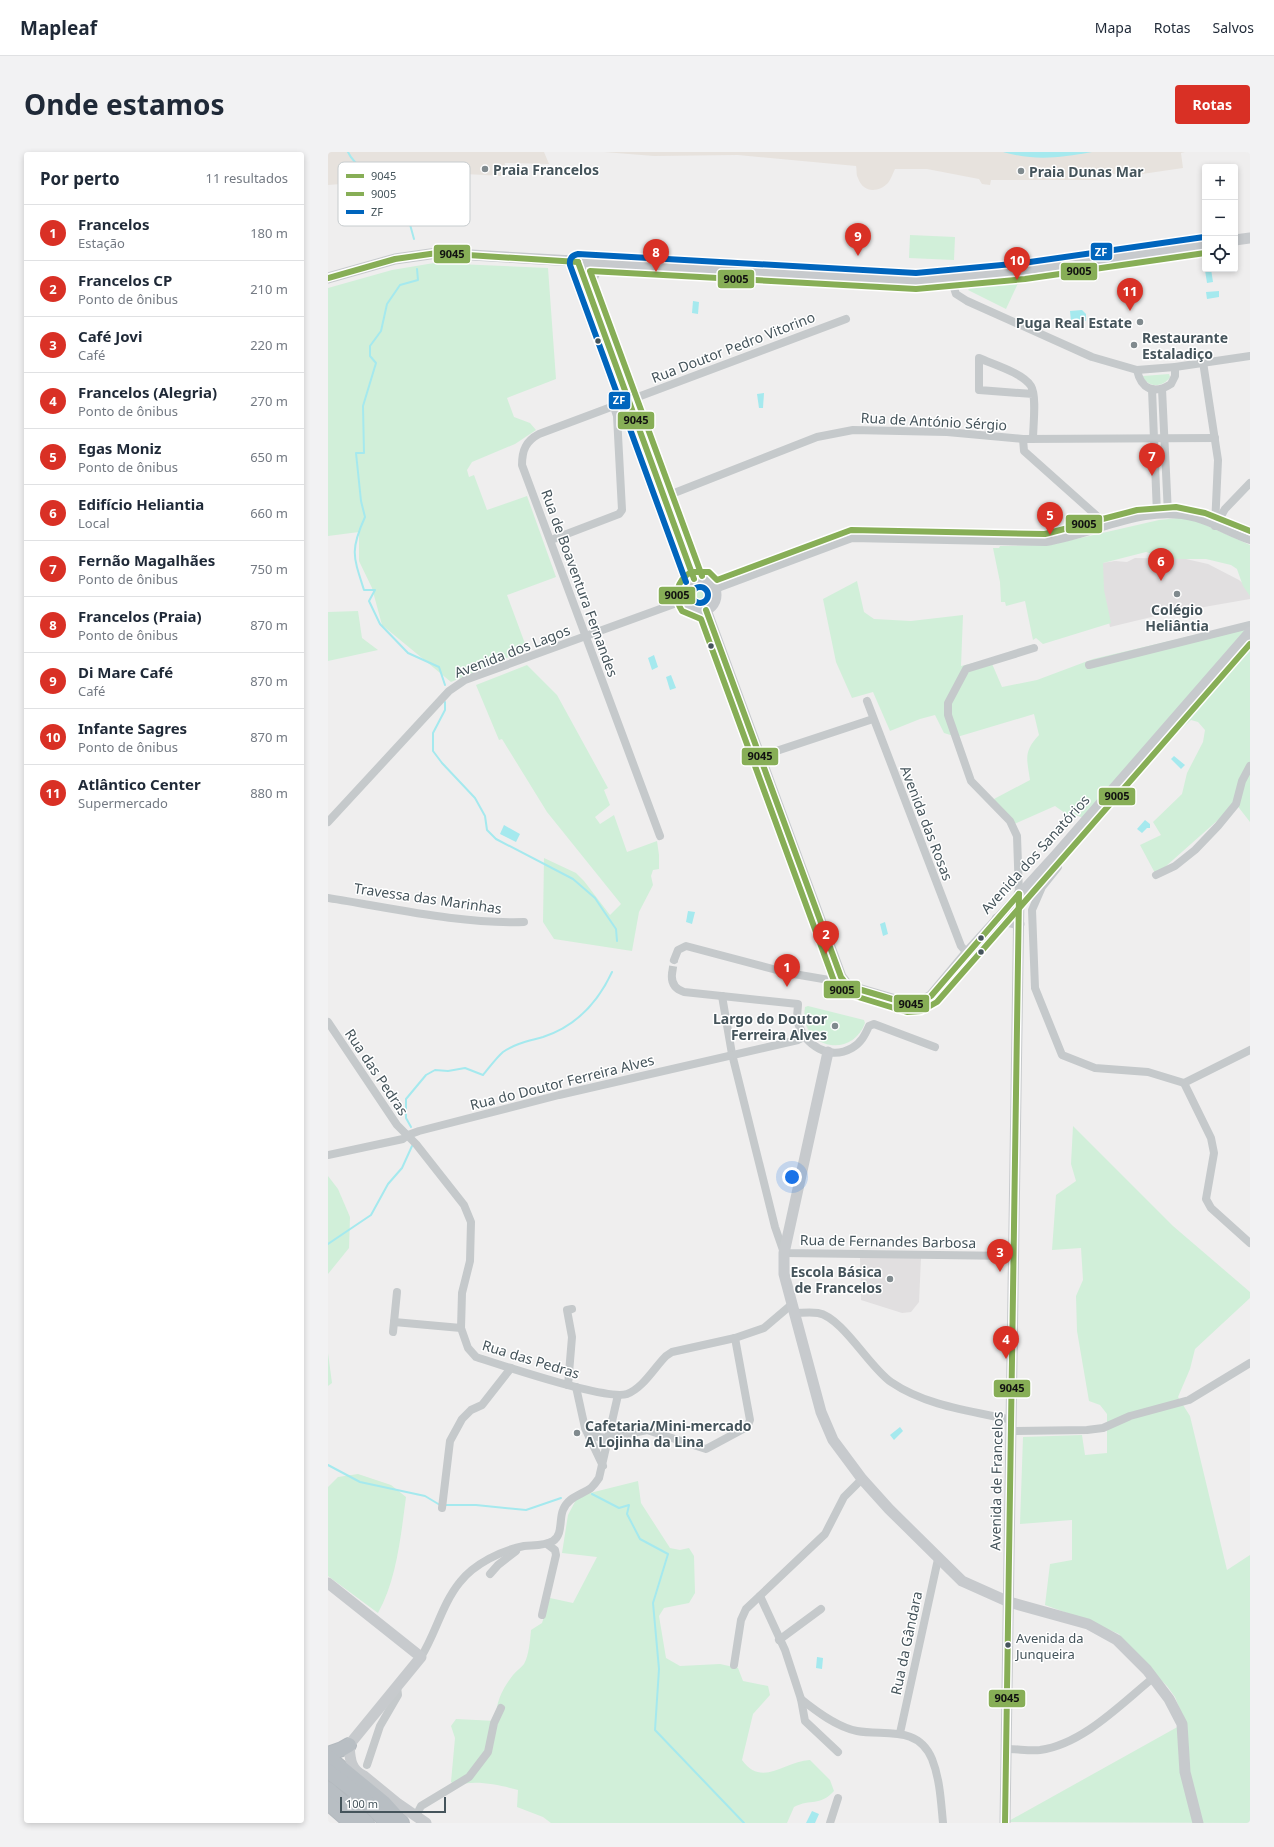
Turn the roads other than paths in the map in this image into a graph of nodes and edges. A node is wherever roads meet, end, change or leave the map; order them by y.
1 (1250, 238) edge
2 (1238, 240) edge
3 (1202, 245) edge
4 (578, 262) junction
5 (606, 263) junction
6 (328, 278) edge
7 (951, 279) junction
8 (588, 288) junction
9 (846, 319) dead end
10 (1250, 356) edge
11 (1203, 362) junction
12 (1174, 367) junction
13 (1137, 370) junction
14 (1152, 389) junction
15 (1162, 389) junction
16 (1033, 394) junction
17 (629, 401) junction
18 (614, 407) junction
19 (1023, 438) junction
20 (1164, 438) junction
21 (1215, 438) junction
22 (1034, 439) junction
23 (1154, 439) junction
24 (1250, 483) edge
25 (664, 497) junction
26 (1157, 514) junction
27 (1168, 514) junction
28 (1107, 525) junction
29 (1215, 526) junction
30 (551, 540) junction
31 (1250, 540) edge
32 (694, 579) junction
33 (715, 589) junction
34 (685, 600) junction
35 (706, 610) junction
36 (1250, 625) edge
37 (1250, 632) edge
38 (585, 637) junction
39 (1034, 648) dead end
40 (1089, 665) dead end
41 (867, 701) dead end
42 (873, 719) junction
43 (758, 757) junction
44 (1250, 766) edge
45 (328, 822) edge
46 (660, 836) dead end
47 (1056, 855) junction
48 (1156, 875) dead end
49 (1019, 894) junction
50 (328, 898) edge
51 (997, 919) junction
52 (524, 922) dead end
53 (1019, 924) junction
54 (967, 953) junction
55 (674, 960) tunnel mouth
56 (672, 974) tunnel mouth
57 (841, 978) junction
58 (722, 996) junction
59 (328, 1022) edge
60 (804, 1037) junction
61 (935, 1047) dead end
62 (1250, 1050) edge
63 (828, 1052) junction
64 (732, 1054) junction
65 (1184, 1083) junction
66 (408, 1135) junction
67 (328, 1155) edge
68 (1250, 1243) edge
69 (784, 1252) junction
70 (1015, 1256) junction
71 (397, 1292) dead end
72 (792, 1309) junction
73 (572, 1310) dead end
74 (394, 1322) junction
75 (461, 1328) junction
76 (392, 1332) dead end
77 (735, 1338) junction
78 (1250, 1363) edge
79 (511, 1368) junction
80 (572, 1386) junction
81 (618, 1395) junction
82 (1012, 1426) junction
83 (589, 1436) junction
84 (609, 1438) junction
85 (603, 1466) junction
86 (862, 1479) junction
87 (442, 1505) dead end
88 (547, 1544) junction
89 (522, 1546) junction
90 (938, 1560) junction
91 (490, 1574) dead end
92 (328, 1583) edge
93 (760, 1596) junction
94 (1009, 1602) junction
95 (821, 1609) dead end
96 (542, 1615) dead end
97 (779, 1640) junction
98 (421, 1658) junction
99 (734, 1665) dead end
100 (1153, 1678) junction
101 (397, 1687) junction
102 (801, 1699) junction
103 (501, 1708) dead end
104 (359, 1733) junction
105 (900, 1733) junction
106 (349, 1745) junction
107 (1007, 1749) junction
108 (838, 1752) dead end
109 (328, 1754) edge
110 (328, 1757) edge
111 (365, 1770) junction
112 (328, 1772) edge
113 (328, 1789) edge
114 (838, 1798) dead end
115 (328, 1803) edge
116 (416, 1816) junction
117 (351, 1823) edge
118 (367, 1823) edge
119 (387, 1823) edge
120 (402, 1823) edge
121 (426, 1823) edge
122 (830, 1823) edge
123 (943, 1823) edge
124 (1006, 1823) edge
125 (1198, 1823) edge

1 - 2 main road
3 - 7 main road
4 - 5 main road
4 - 6 main road
4 - 8 main road
5 - 7 main road
5 - 8 main road
7 - 13 street
8 - 17 main road
9 - 17 street, Rua Doutor Pedro Vitorino
10 - 11 street
11 - 12 street
11 - 21 street
12 - 13 street
12 - 15 street
13 - 14 street
14 - 15 street
14 - 23 street
15 - 20 street
16 - 16 street
16 - 22 street
17 - 18 street, Rua de Boaventura Fernandes
17 - 25 main road
18 - 30 street
18 - 30 street, Rua de Boaventura Fernandes
19 - 22 street, Rua de António Sérgio
19 - 25 street, Rua de António Sérgio
19 - 28 street
20 - 21 street, Rua de António Sérgio
20 - 23 street, Rua de António Sérgio
20 - 27 street
21 - 29 street
22 - 23 street, Rua de António Sérgio
23 - 26 street
24 - 29 street
25 - 32 main road
26 - 27 street
26 - 28 street
27 - 29 street
28 - 33 street
29 - 31 street
30 - 38 street, Rua de Boaventura Fernandes
32 - 33 main road
32 - 34 main road
33 - 35 main road
34 - 35 main road
34 - 38 street, Avenida dos Lagos
35 - 43 main road
36 - 40 street
37 - 47 main road, Avenida dos Sanatórios
38 - 45 street, Avenida dos Lagos
38 - 46 street, Rua de Boaventura Fernandes
39 - 49 street
41 - 42 street, Avenida das Rosas
42 - 43 street
42 - 54 street, Avenida das Rosas
43 - 57 main road
44 - 48 street
47 - 49 main road, Avenida dos Sanatórios
47 - 65 street
49 - 51 main road, Avenida dos Sanatórios
49 - 53 main road, Avenida de Francelos
50 - 52 street, Travessa das Marinhas
51 - 53 main road
51 - 54 main road, Avenida dos Sanatórios
53 - 70 main road, Avenida de Francelos
54 - 57 main road, Avenida dos Sanatórios
55 - 57 street
56 - 58 street
58 - 60 street
58 - 64 street
59 - 66 street, Rua das Pedras
60 - 63 street
60 - 64 street, Rua do Doutor Ferreira Alves
61 - 63 street
62 - 65 street
63 - 69 main road
64 - 66 street, Rua do Doutor Ferreira Alves
64 - 69 street
65 - 68 street
66 - 67 street, Rua do Doutor Ferreira Alves
66 - 75 street, Rua das Pedras
69 - 70 street, Rua de Fernandes Barbosa
69 - 72 main road
70 - 82 main road, Avenida de Francelos
71 - 74 street
72 - 77 street
72 - 82 street
72 - 86 main road
73 - 80 street
74 - 75 street
74 - 76 street
75 - 79 street, Rua das Pedras
77 - 81 street
77 - 84 street
78 - 82 street
79 - 80 street, Rua das Pedras
79 - 87 street
80 - 81 street, Rua das Pedras
80 - 83 street
81 - 84 street
82 - 94 main road, Avenida de Francelos
83 - 84 street
83 - 85 street
84 - 85 street
85 - 88 street
86 - 90 main road
86 - 93 street
88 - 89 street
88 - 96 street
89 - 91 street
89 - 98 street
90 - 94 main road
90 - 105 street, Rua da Gândara
92 - 98 main road
93 - 97 street
93 - 99 street
94 - 100 main road
94 - 107 main road, Avenida de Francelos
95 - 97 street
97 - 102 street
98 - 101 main road
100 - 107 street
100 - 125 main road
101 - 104 main road
101 - 111 street
102 - 105 street
102 - 108 street
103 - 116 street
104 - 106 main road
104 - 111 main road
105 - 123 street
106 - 109 highway
106 - 111 main road
107 - 124 main road, Avenida de Francelos
110 - 120 highway
111 - 116 main road
112 - 119 highway
113 - 118 highway
114 - 122 street
115 - 117 highway
116 - 121 main road

